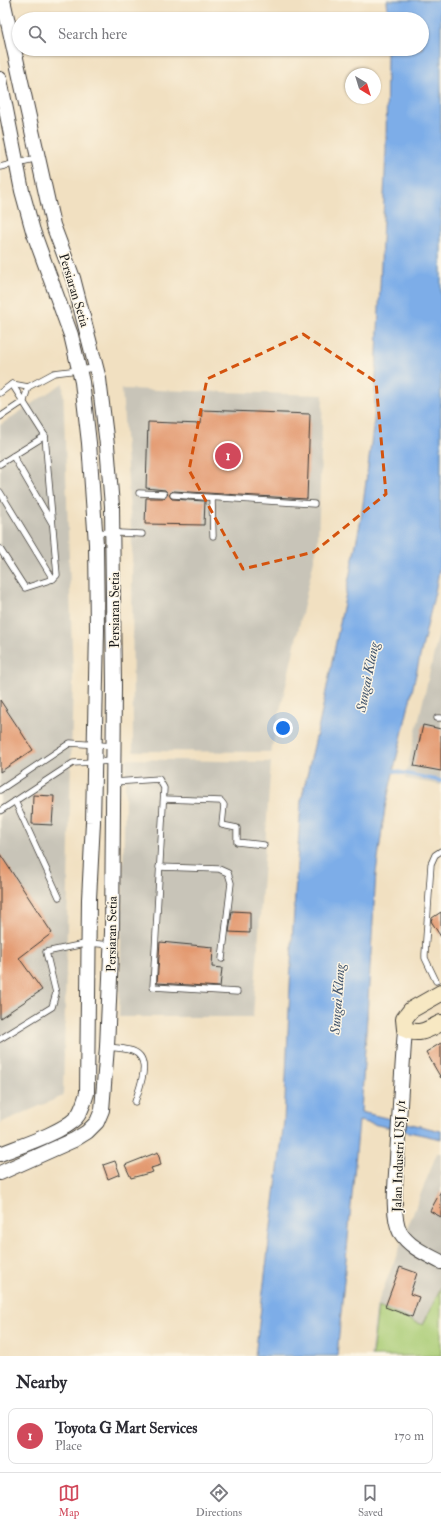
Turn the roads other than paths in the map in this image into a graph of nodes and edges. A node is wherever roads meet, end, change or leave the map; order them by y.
1 (3, 0) edge
2 (12, 41) edge
3 (15, 56) edge
4 (0, 79) edge
5 (38, 158) junction
6 (16, 163) junction
7 (0, 167) edge
8 (97, 368) junction
9 (79, 370) junction
10 (12, 384) junction
11 (28, 387) junction
12 (0, 393) edge
13 (24, 402) junction
14 (0, 417) edge
15 (45, 436) junction
16 (13, 456) junction
17 (0, 464) edge
18 (0, 492) edge
19 (139, 493) dead end
20 (164, 494) dead end
21 (173, 495) dead end
22 (212, 498) junction
23 (314, 504) dead end
24 (53, 526) junction
25 (95, 532) junction
26 (113, 533) junction
27 (142, 534) dead end
28 (213, 536) dead end
29 (0, 548) edge
30 (53, 579) junction
31 (93, 746) junction
32 (114, 746) junction
33 (93, 761) junction
34 (114, 761) junction
35 (113, 782) junction
36 (0, 790) edge
37 (164, 799) junction
38 (16, 801) junction
39 (0, 811) edge
40 (264, 844) dead end
41 (441, 851) edge
42 (159, 867) junction
43 (59, 897) dead end
44 (89, 943) junction
45 (111, 944) junction
46 (222, 959) dead end
47 (439, 984) edge
48 (441, 986) edge
49 (237, 992) dead end
50 (441, 1023) edge
51 (404, 1029) junction
52 (0, 1039) edge
53 (107, 1047) junction
54 (135, 1102) dead end
55 (79, 1114) junction
56 (92, 1126) junction
57 (0, 1154) edge
58 (0, 1173) edge
59 (441, 1262) edge

1 - 2 street, Persiaran Setia
3 - 5 street, Persiaran Setia
4 - 6 street, Persiaran Setia
5 - 6 lane
5 - 8 street, Persiaran Setia
6 - 7 lane
6 - 9 street, Persiaran Setia
8 - 9 lane
8 - 26 street, Persiaran Setia
9 - 11 lane
9 - 25 street, Persiaran Setia
10 - 11 lane
10 - 12 lane
10 - 13 lane
11 - 13 lane
13 - 14 lane
13 - 15 lane
15 - 16 lane
15 - 24 lane
16 - 17 lane
16 - 24 lane
18 - 30 lane
19 - 20 lane
21 - 22 lane
22 - 23 lane
22 - 28 lane
24 - 30 lane
25 - 26 lane
25 - 31 street, Persiaran Setia
26 - 27 lane
26 - 32 street, Persiaran Setia
29 - 30 lane
31 - 32 lane
31 - 33 street, Persiaran Setia
31 - 36 lane
32 - 34 street, Persiaran Setia
33 - 34 lane
33 - 38 lane
33 - 44 street, Persiaran Setia
34 - 35 street, Persiaran Setia
35 - 37 lane
35 - 45 street, Persiaran Setia
37 - 40 lane
37 - 42 lane
38 - 39 lane
38 - 43 lane
41 - 47 lane
42 - 46 lane
42 - 49 lane
44 - 45 lane
44 - 52 lane
44 - 55 street, Persiaran Setia
45 - 53 street, Persiaran Setia
47 - 48 lane
47 - 51 main road
50 - 51 main road
51 - 59 street, Jalan Industri USJ 1/1
53 - 54 lane
53 - 56 street, Persiaran Setia
55 - 56 street
55 - 57 street, Persiaran Setia
56 - 58 street, Persiaran Setia

